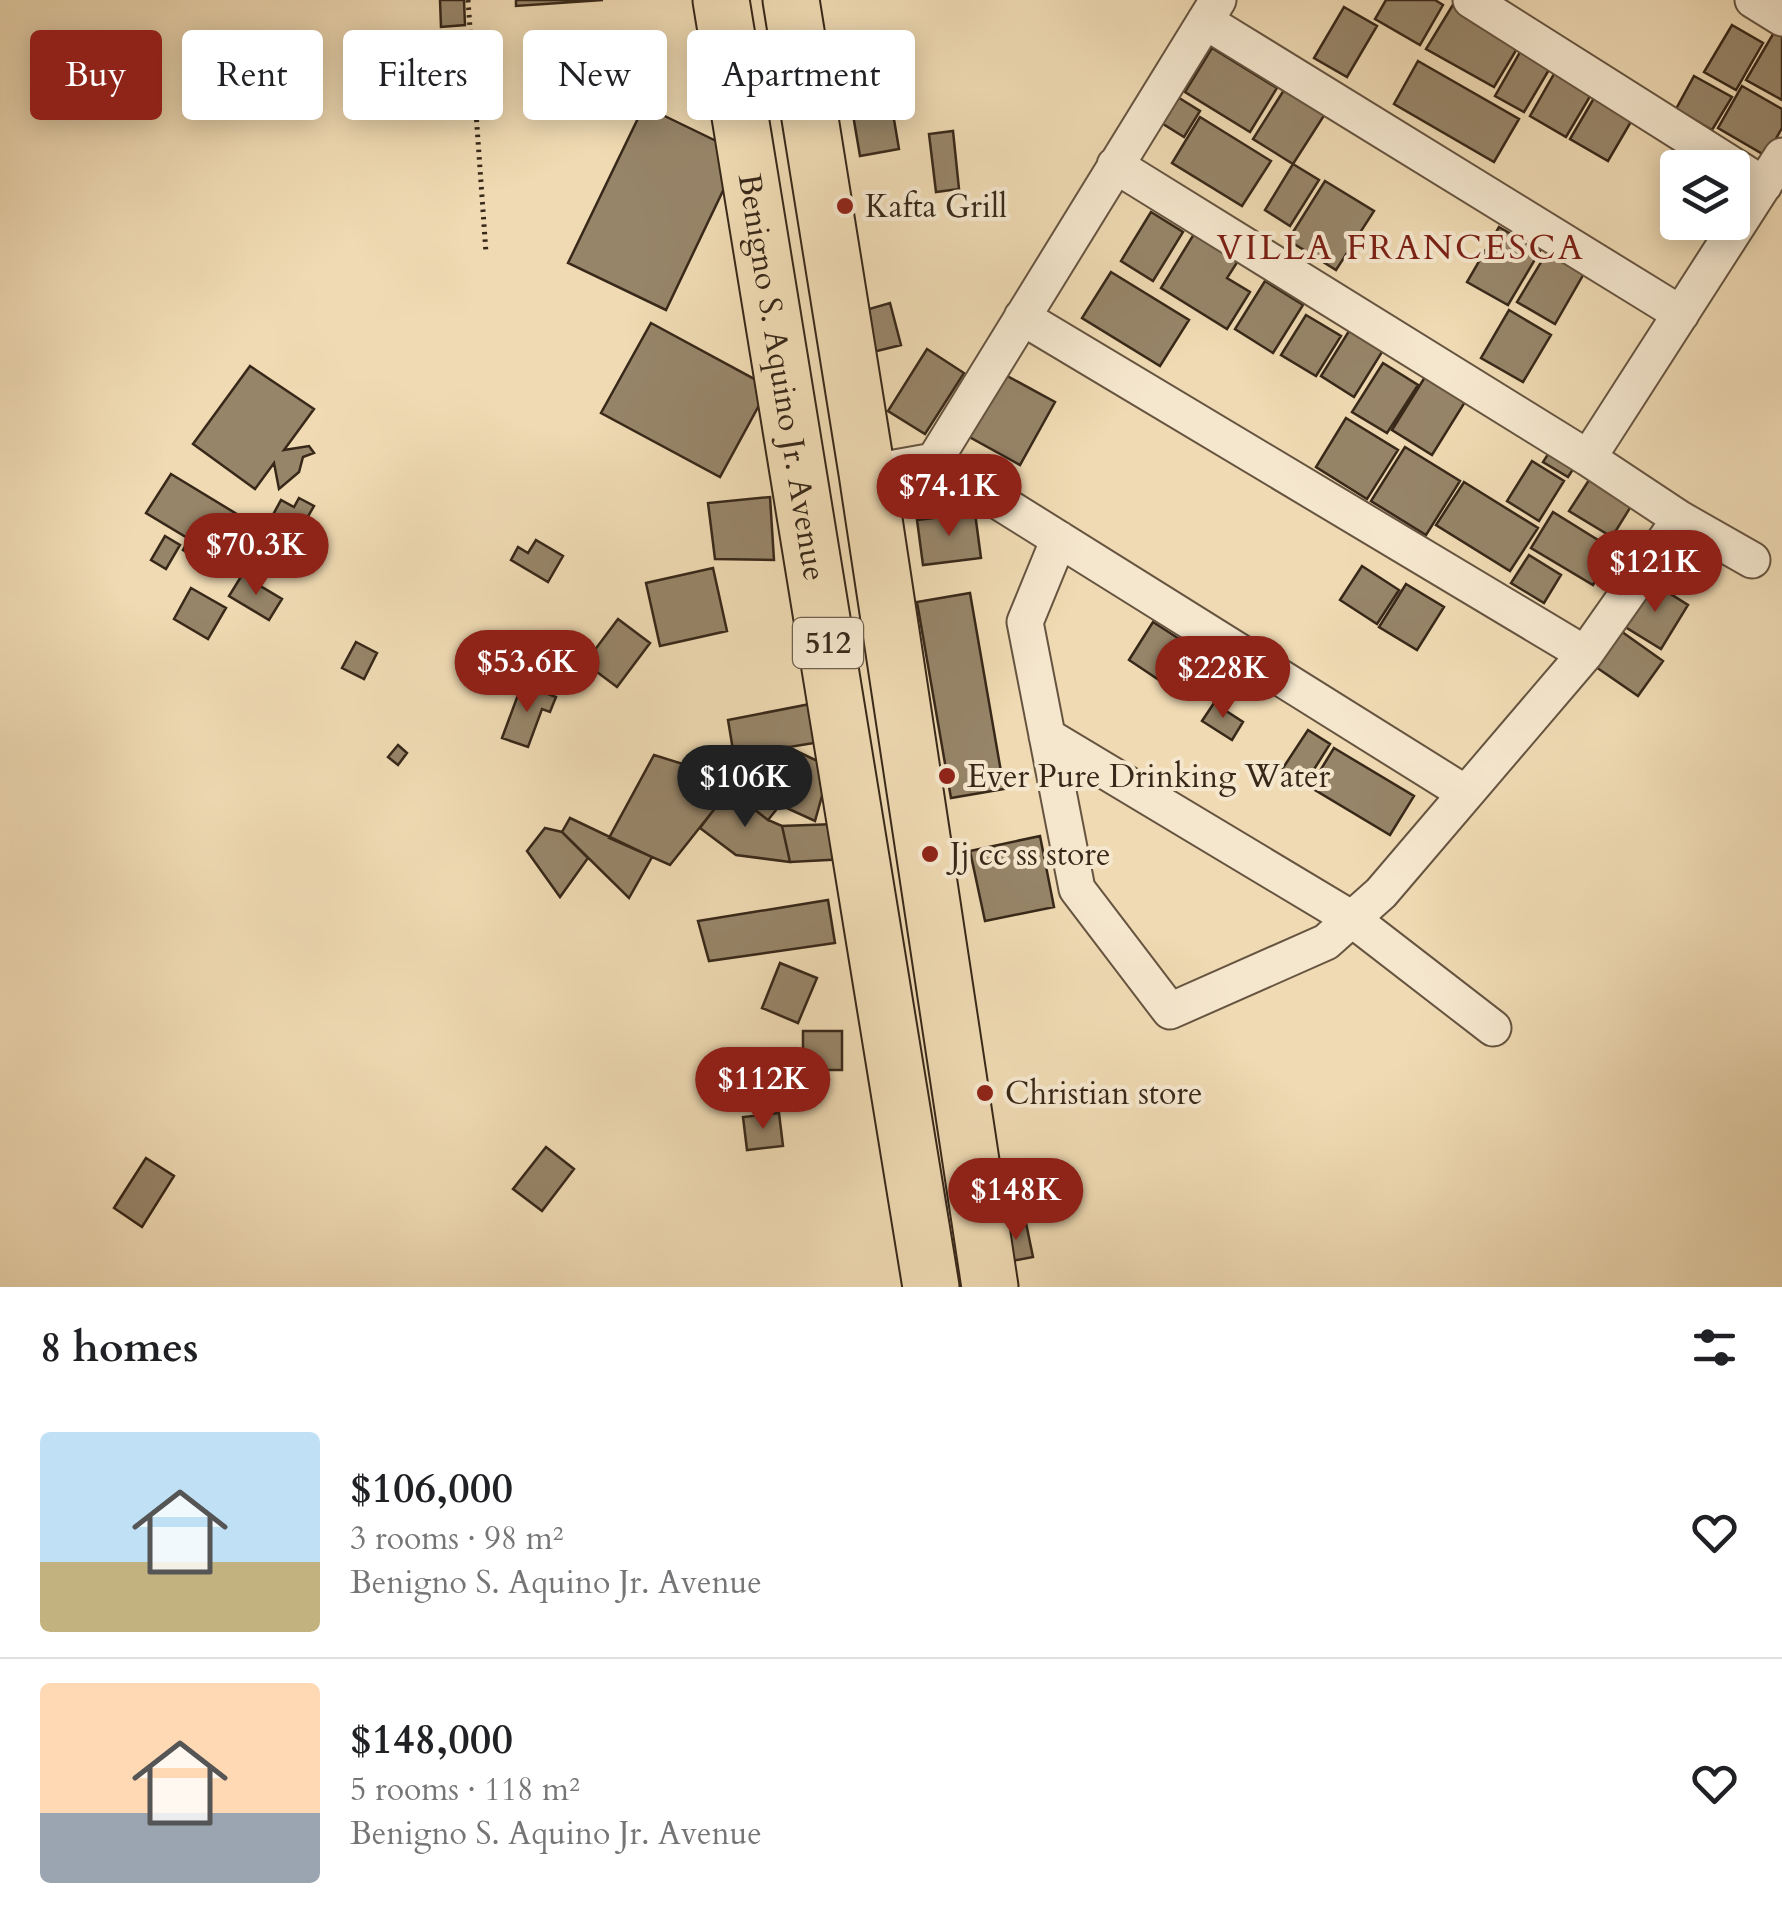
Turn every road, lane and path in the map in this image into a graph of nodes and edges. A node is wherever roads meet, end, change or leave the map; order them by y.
1 (468, 0) edge
2 (721, 0) edge
3 (791, 0) edge
4 (1471, 0) edge
5 (1753, 0) edge
6 (1211, 10) edge
7 (1782, 18) edge
8 (1115, 165) junction
9 (1773, 171) edge
10 (486, 254) dead end
11 (1681, 314) junction
12 (1022, 317) junction
13 (1588, 458) junction
14 (934, 461) junction
15 (867, 473) junction
16 (1680, 519) junction
17 (1059, 539) junction
18 (1752, 560) dead end
19 (1585, 654) junction
20 (1047, 736) junction
21 (1466, 793) junction
22 (1352, 919) junction
23 (1493, 1028) dead end
24 (931, 1287) edge
25 (990, 1287) edge

1 - 10 path
2 - 24 main road, Benigno S. Aquino Jr. Avenue / 512
3 - 15 main road, Benigno S. Aquino Jr. Avenue / 512
4 - 9 street
5 - 7 street
6 - 8 street
6 - 11 street
8 - 12 street
8 - 13 street
9 - 11 street
11 - 13 street
12 - 14 street
12 - 19 street
13 - 16 street
14 - 15 street
14 - 17 street
15 - 25 main road, Benigno S. Aquino Jr. Avenue / 512
16 - 18 street
16 - 19 street
17 - 20 street
17 - 21 street
19 - 21 street
20 - 22 street
20 - 22 street
21 - 22 street
22 - 23 street

